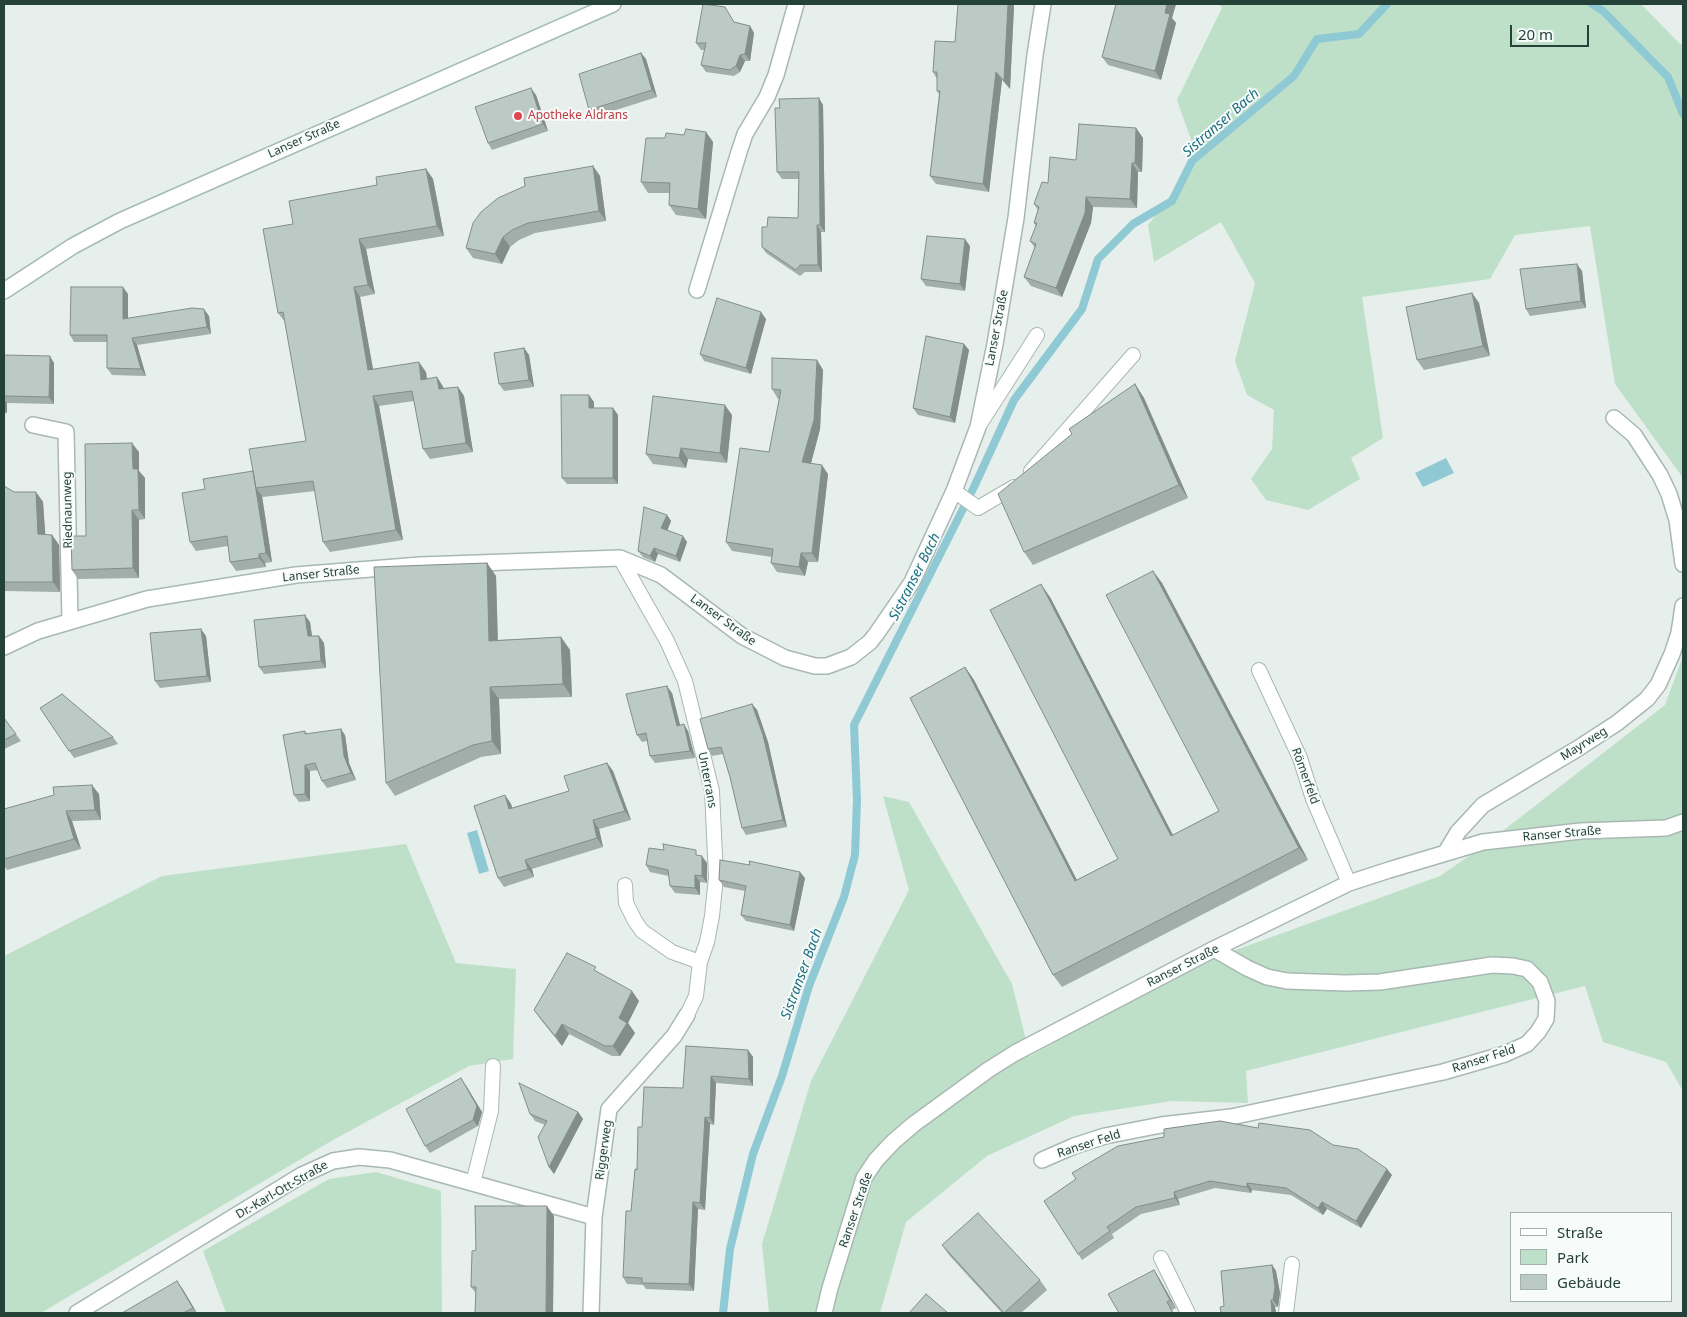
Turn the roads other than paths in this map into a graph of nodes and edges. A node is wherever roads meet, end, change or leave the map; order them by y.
1 (613, 4) edge
2 (796, 4) edge
3 (1043, 4) edge
4 (698, 290) dead end
5 (4, 292) edge
6 (1037, 334) dead end
7 (1133, 355) dead end
8 (1614, 418) dead end
9 (33, 425) dead end
10 (978, 426) junction
11 (960, 495) junction
12 (620, 558) junction
13 (1683, 564) edge
14 (1683, 606) edge
15 (70, 621) junction
16 (4, 647) edge
17 (1259, 670) dead end
18 (1683, 822) edge
19 (1446, 852) junction
20 (1349, 883) junction
21 (625, 885) dead end
22 (1214, 949) junction
23 (700, 962) junction
24 (687, 1015) joint
25 (493, 1066) dead end
26 (1042, 1160) dead end
27 (472, 1183) junction
28 (594, 1218) junction
29 (1162, 1258) dead end
30 (1292, 1264) dead end
31 (77, 1313) edge
32 (591, 1313) edge
33 (824, 1313) edge
34 (1188, 1313) edge
35 (1286, 1313) edge

1 - 5 street, Lanser Straße
2 - 4 street
3 - 10 street, Lanser Straße
6 - 10 lane
7 - 11 lane
8 - 13 street
9 - 15 street, Riednaunweg
10 - 11 street, Lanser Straße
11 - 12 street, Lanser Straße
12 - 15 street, Lanser Straße
12 - 23 lane, Unterrans
14 - 19 street, Mayrweg
15 - 16 street, Lanser Straße
17 - 20 lane, Römerfeld
18 - 19 street, Ranser Straße
19 - 20 street, Ranser Straße
20 - 22 street, Ranser Straße
21 - 23 lane
22 - 26 street, Ranser Feld
22 - 33 street, Ranser Straße
23 - 24 lane, Unterrans
24 - 28 street, Riggerweg
25 - 27 lane
27 - 28 street, Dr.-Karl-Ott-Straße
27 - 31 street, Dr.-Karl-Ott-Straße
28 - 32 street, Riggerweg
29 - 34 lane
30 - 35 lane

